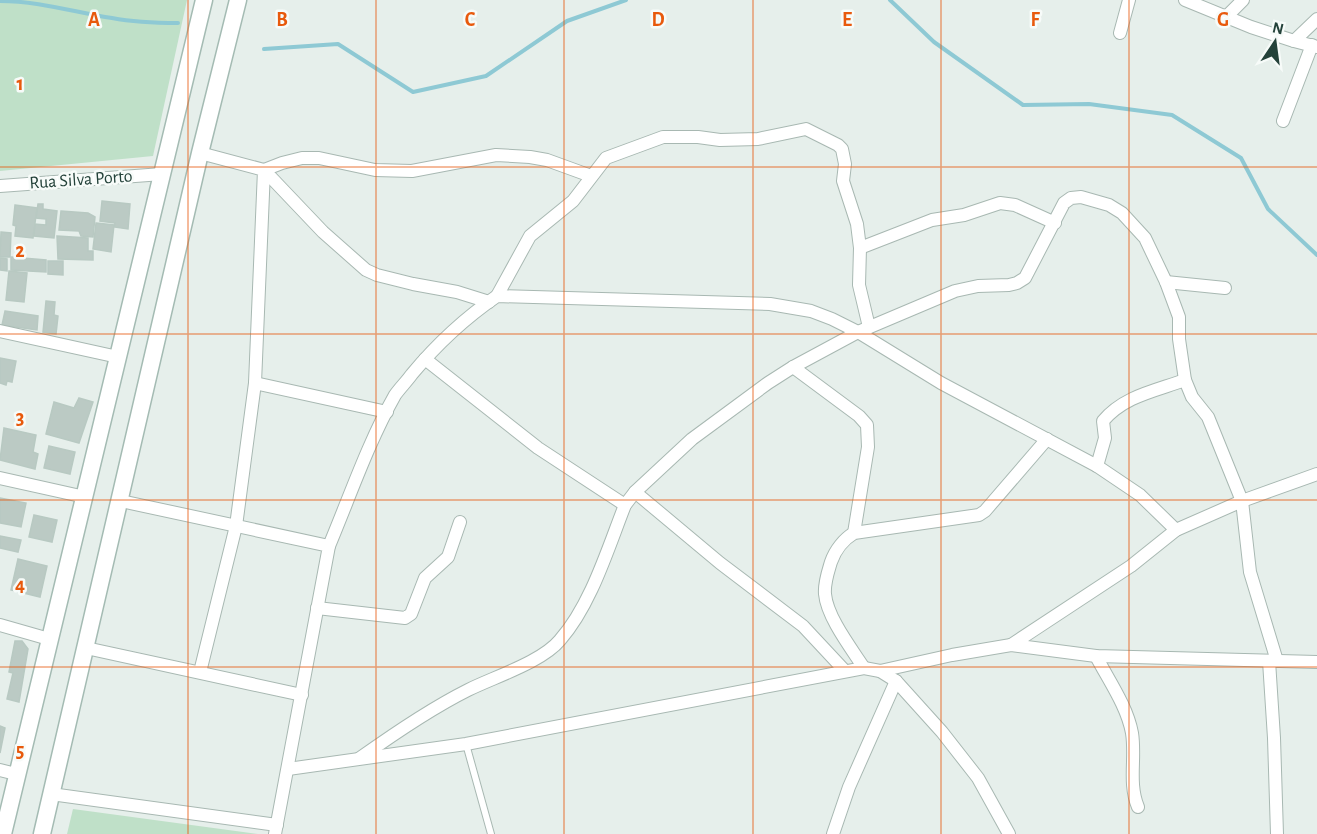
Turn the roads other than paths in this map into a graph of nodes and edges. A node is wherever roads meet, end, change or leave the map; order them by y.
1 (204, 0) edge
2 (238, 0) edge
3 (1129, 0) edge
4 (1185, 0) edge
5 (1243, 0) edge
6 (1227, 16) junction
7 (1317, 19) edge
8 (1120, 33) dead end
9 (1294, 41) junction
10 (1314, 46) edge
11 (1283, 121) dead end
12 (200, 153) junction
13 (264, 170) junction
14 (162, 174) junction
15 (591, 176) junction
16 (0, 186) edge
17 (1055, 223) junction
18 (860, 248) junction
19 (1166, 282) junction
20 (1225, 288) dead end
21 (493, 299) junction
22 (863, 330) junction
23 (0, 331) edge
24 (118, 357) junction
25 (425, 358) junction
26 (793, 368) junction
27 (1185, 380) junction
28 (255, 383) junction
29 (387, 412) junction
30 (1047, 439) junction
31 (1097, 466) junction
32 (1317, 474) edge
33 (0, 478) edge
34 (635, 492) junction
35 (85, 497) junction
36 (121, 501) junction
37 (1242, 501) junction
38 (626, 505) junction
39 (460, 522) dead end
40 (236, 526) junction
41 (1176, 530) junction
42 (854, 533) junction
43 (329, 546) junction
44 (317, 608) junction
45 (0, 625) edge
46 (49, 639) junction
47 (1011, 645) junction
48 (86, 648) junction
49 (1096, 656) junction
50 (1273, 661) junction
51 (1317, 662) edge
52 (864, 668) junction
53 (845, 671) junction
54 (880, 671) junction
55 (200, 672) junction
56 (896, 681) junction
57 (302, 695) junction
58 (466, 744) junction
59 (360, 758) junction
60 (288, 769) junction
61 (8, 772) edge
62 (51, 794) junction
63 (1138, 807) dead end
64 (276, 829) edge
65 (3, 834) edge
66 (42, 834) edge
67 (491, 834) edge
68 (833, 834) edge
69 (1009, 834) edge
70 (1277, 834) edge

1 - 14 main road
2 - 12 main road
3 - 8 street
4 - 6 street
5 - 6 street
6 - 9 street
7 - 9 street
9 - 10 street
10 - 11 street
12 - 13 street
12 - 36 main road
13 - 15 street
13 - 21 street
13 - 28 street
14 - 16 street, Rua Silva Porto
14 - 24 main road
15 - 18 street
15 - 21 street
17 - 18 street
17 - 19 street
17 - 22 street
18 - 22 street
19 - 20 street
19 - 27 street
21 - 22 street
21 - 25 street
22 - 26 street
22 - 30 street
23 - 24 street
24 - 35 main road
25 - 29 street
25 - 38 street
26 - 34 street
26 - 42 street
27 - 31 street
27 - 37 street
28 - 29 street
28 - 40 street
29 - 43 street
30 - 31 street
30 - 42 street
31 - 41 street
32 - 37 street
33 - 35 street
34 - 38 street
34 - 53 street
35 - 46 main road
36 - 40 street
36 - 48 main road
37 - 41 street
37 - 50 street
38 - 59 street
39 - 44 street
40 - 43 street
40 - 55 street
41 - 47 street
42 - 52 street
43 - 44 street
44 - 57 street
45 - 46 street
46 - 61 main road
47 - 49 street
47 - 54 street
48 - 55 street
48 - 62 main road
49 - 50 street
49 - 63 street
50 - 51 street
50 - 70 street
52 - 53 street
52 - 54 street
53 - 58 street
54 - 56 street
55 - 57 street
56 - 68 street
56 - 69 street
57 - 60 street
58 - 59 street
58 - 67 lane
59 - 60 street
60 - 64 street
61 - 65 main road
62 - 64 street
62 - 66 main road

